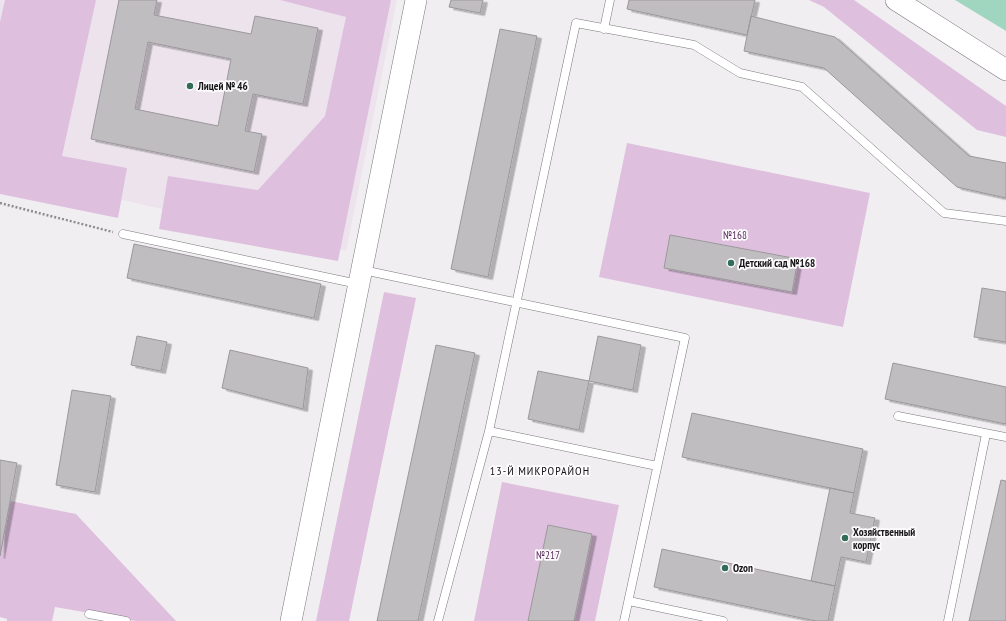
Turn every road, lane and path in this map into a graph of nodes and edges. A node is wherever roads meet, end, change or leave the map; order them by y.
1 (416, 0) edge
2 (610, 0) edge
3 (896, 0) edge
4 (604, 29) junction
5 (1006, 70) edge
6 (0, 203) edge
7 (1006, 221) edge
8 (123, 234) joint
9 (360, 277) junction
10 (516, 301) junction
11 (898, 416) dead end
12 (489, 431) junction
13 (986, 434) junction
14 (1006, 438) edge
15 (657, 466) junction
16 (629, 600) junction
17 (89, 614) dead end
18 (126, 621) edge
19 (291, 621) edge
20 (438, 621) edge
21 (624, 621) edge
22 (723, 621) edge
23 (948, 621) edge

1 - 9 street
2 - 4 lane
3 - 5 street
4 - 7 lane
4 - 10 lane
6 - 8 path
8 - 9 lane
9 - 10 lane
9 - 19 street
10 - 12 lane
10 - 15 lane
11 - 13 lane
12 - 15 lane
12 - 20 lane
13 - 14 lane
13 - 23 lane
15 - 16 lane
16 - 21 lane
16 - 22 lane
17 - 18 lane

